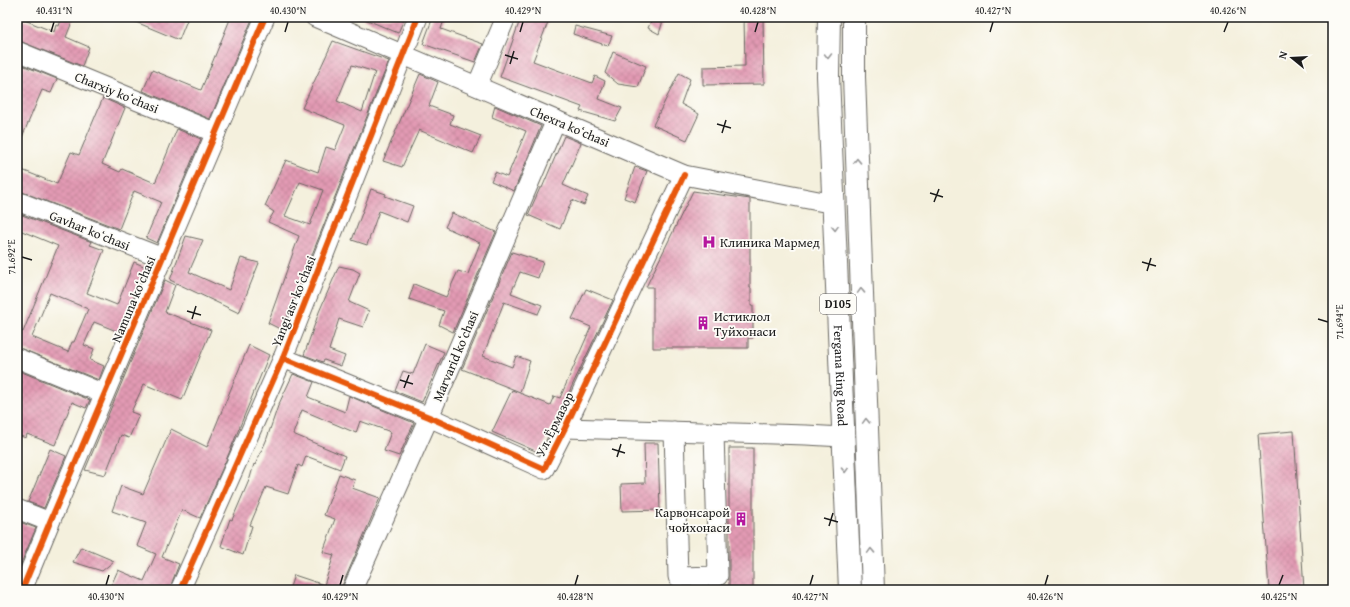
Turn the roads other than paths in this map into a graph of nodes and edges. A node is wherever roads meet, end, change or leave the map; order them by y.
1 (265, 17) edge
2 (315, 17) edge
3 (418, 17) edge
4 (506, 17) edge
5 (829, 17) edge
6 (854, 17) edge
7 (17, 51) edge
8 (402, 54) junction
9 (477, 86) junction
10 (556, 120) junction
11 (216, 133) junction
12 (684, 175) junction
13 (17, 201) edge
14 (834, 204) junction
15 (163, 258) junction
16 (17, 358) edge
17 (283, 358) junction
18 (104, 394) junction
19 (429, 417) junction
20 (565, 428) junction
21 (674, 431) junction
22 (714, 432) junction
23 (843, 437) junction
24 (17, 509) edge
25 (50, 522) junction
26 (22, 590) edge
27 (180, 590) edge
28 (352, 590) edge
29 (850, 590) edge
30 (873, 590) edge

1 - 11 street, Namuna koʻchasi
2 - 8 street, Chexra koʻchasi
3 - 8 street, Yangi asr koʻchasi
4 - 9 street
5 -> 14 highway, Fergana Ring Road / D105
30 -> 6 highway, Fergana Ring Road / D105
7 - 11 street, Charxiy koʻchasi
8 - 9 street, Chexra koʻchasi
8 - 17 street, Yangi asr koʻchasi
9 - 10 street, Chexra koʻchasi
10 - 12 street, Chexra koʻchasi
10 - 19 street, Marvarid koʻchasi
11 - 15 street, Namuna koʻchasi
12 - 14 street, Chexra koʻchasi
12 - 20 street, Ул. Ёрмазор
13 - 15 street, Gavhar koʻchasi
14 -> 23 highway, Fergana Ring Road / D105
15 - 18 street, Namuna koʻchasi
16 - 18 street
17 - 19 street, Ул. Ёрмазор
17 - 27 street, Yangi asr koʻchasi
18 - 25 street, Namuna koʻchasi
19 - 20 street, Ул. Ёрмазор
19 - 28 street, Marvarid koʻchasi
20 - 21 street
21 - 22 street
21 - 22 street
22 - 23 street
23 -> 29 highway, Fergana Ring Road / D105
24 - 25 street
25 - 26 street, Namuna koʻchasi

